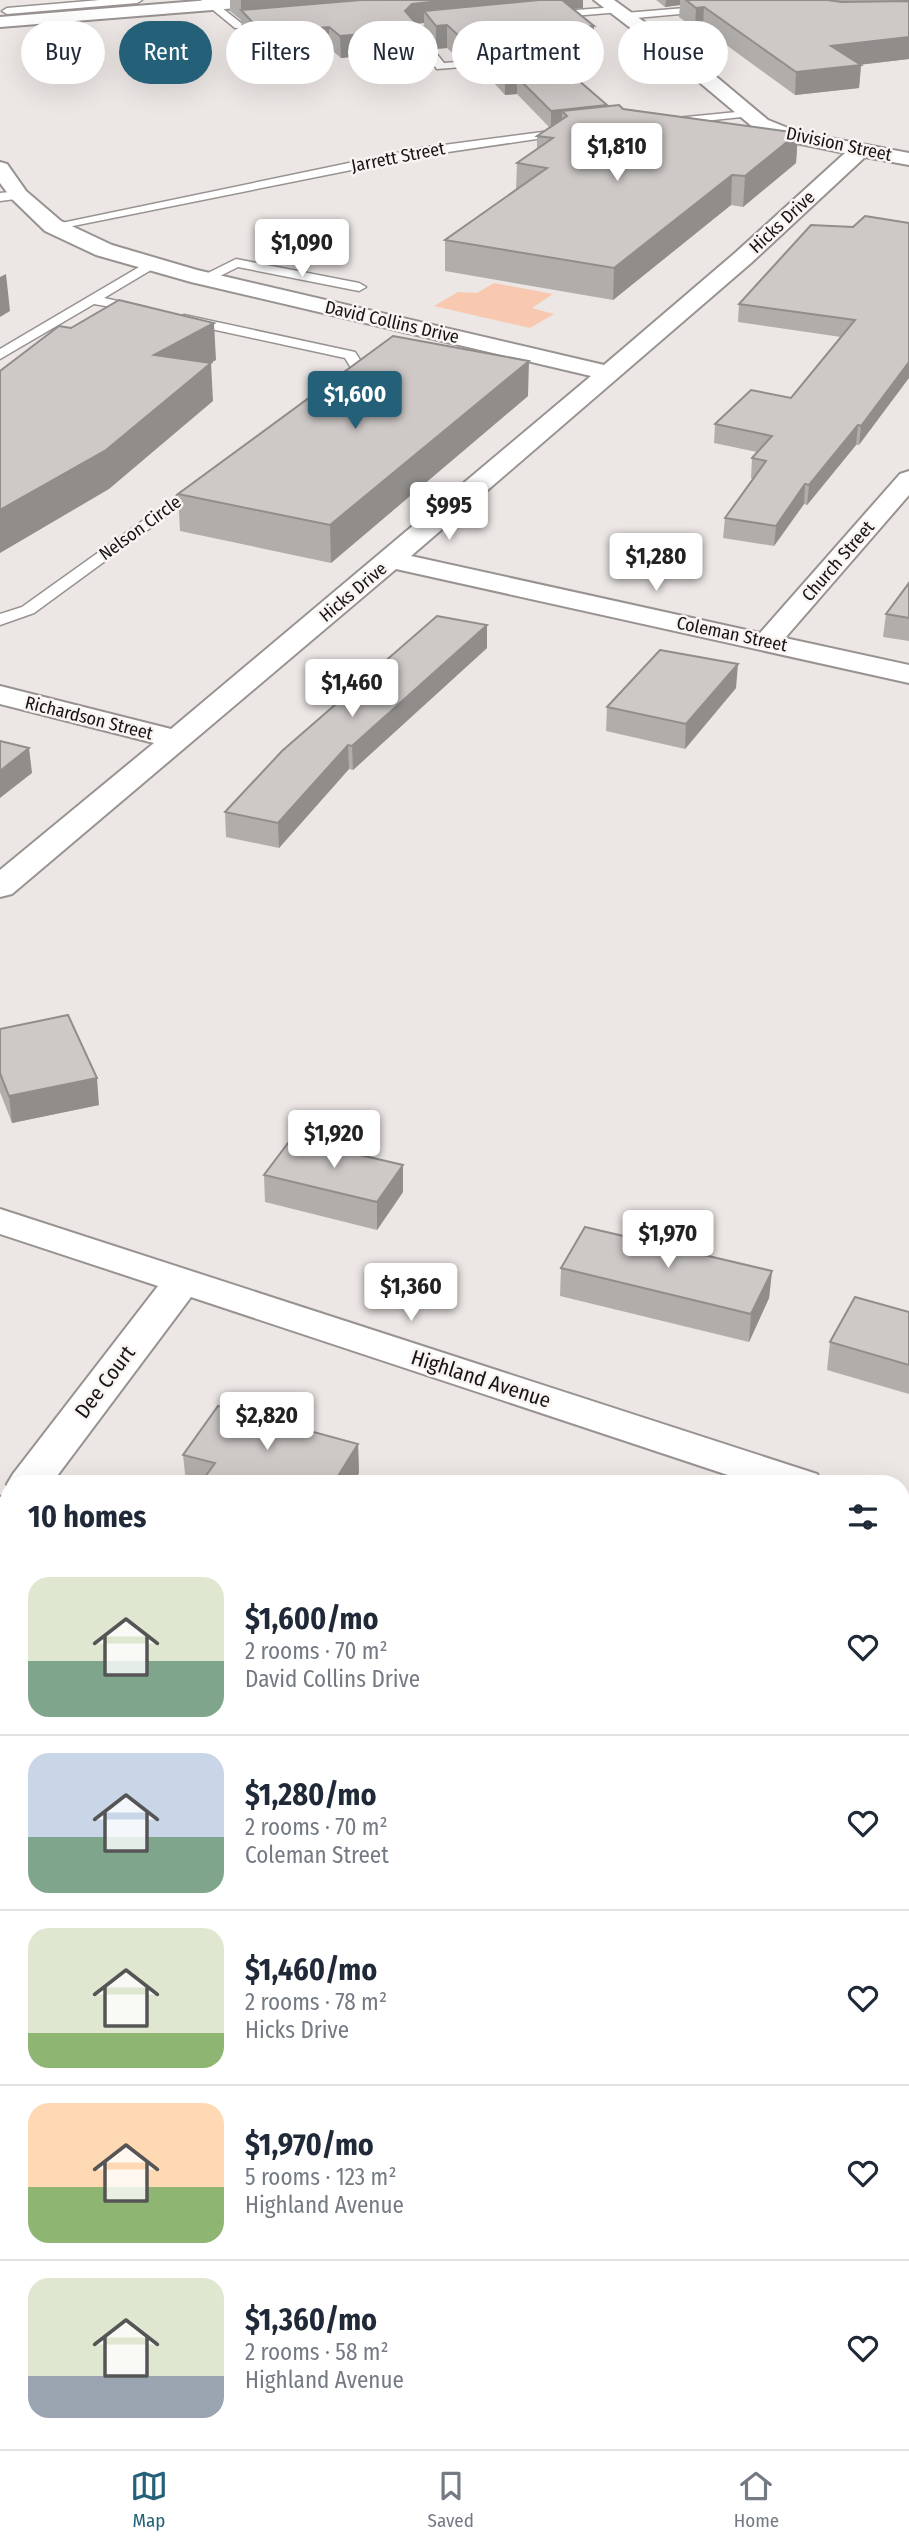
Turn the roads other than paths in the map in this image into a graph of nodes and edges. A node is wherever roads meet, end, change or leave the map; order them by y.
1 (137, 0) edge
2 (275, 0) edge
3 (210, 3) edge
4 (540, 5) edge
5 (611, 6) edge
6 (727, 8) edge
7 (5, 13) edge
8 (534, 17) edge
9 (233, 21) edge
10 (452, 25) edge
11 (452, 66) edge
12 (747, 114) junction
13 (652, 124) edge
14 (478, 129) dead end
15 (584, 131) edge
16 (530, 136) junction
17 (858, 152) junction
18 (909, 159) edge
19 (0, 168) edge
20 (9, 196) edge
21 (53, 226) junction
22 (151, 264) junction
23 (205, 278) junction
24 (359, 287) dead end
25 (95, 300) junction
26 (0, 355) edge
27 (608, 373) junction
28 (326, 393) edge
29 (215, 473) edge
30 (909, 479) edge
31 (391, 560) junction
32 (0, 620) edge
33 (767, 642) junction
34 (909, 674) edge
35 (0, 695) edge
36 (178, 740) junction
37 (0, 887) edge
38 (0, 1221) edge
39 (183, 1281) junction
40 (34, 1475) edge
41 (775, 1475) edge

1 - 7 lane
2 - 3 street
3 - 7 street
3 - 9 lane
4 - 5 lane
5 - 6 lane
5 - 8 lane
5 - 12 street, Division Street
10 - 11 lane
12 - 13 lane
12 - 17 street, Division Street
14 - 16 lane
15 - 16 lane, Jarrett Street
16 - 21 lane, Jarrett Street
17 - 18 street, Division Street
17 - 27 street, Hicks Drive
19 - 20 street, David Collins Drive
20 - 21 street, David Collins Drive
21 - 22 street, David Collins Drive
22 - 23 street, David Collins Drive
22 - 25 lane
23 - 24 lane
23 - 27 street, David Collins Drive
25 - 26 lane
25 - 28 lane
27 - 31 street, Hicks Drive
29 - 32 lane, Nelson Circle
30 - 33 street, Church Street
31 - 33 street, Coleman Street
31 - 36 street, Hicks Drive
33 - 34 street, Coleman Street
35 - 36 street, Richardson Street
36 - 37 street, Hicks Drive
38 - 39 street, Highland Avenue
39 - 40 street, Dee Court
39 - 41 street, Highland Avenue

